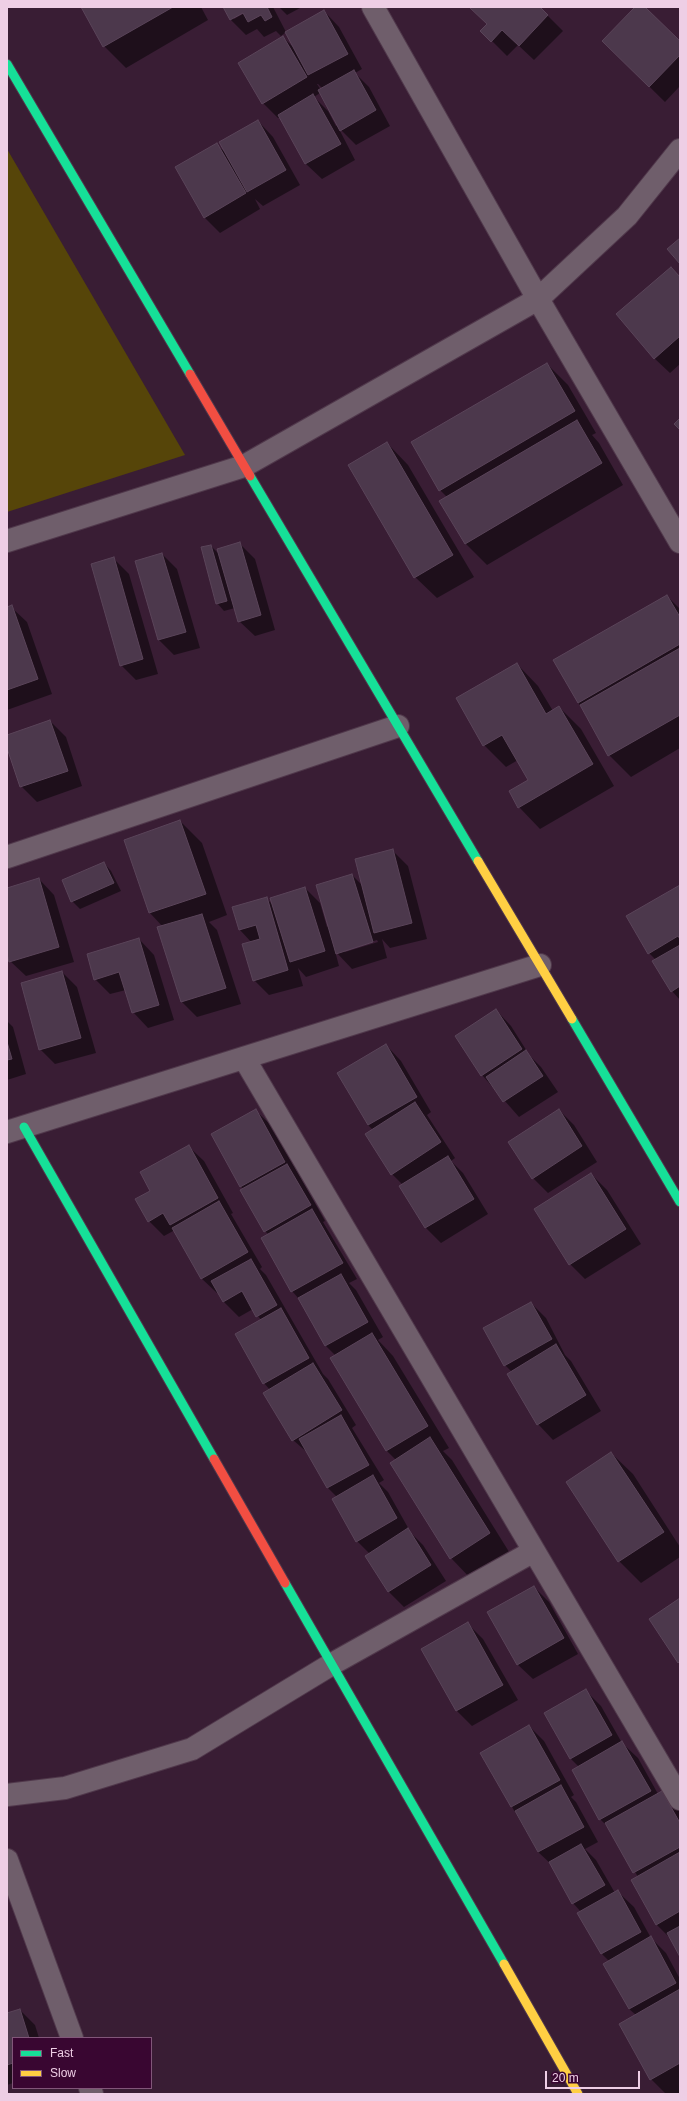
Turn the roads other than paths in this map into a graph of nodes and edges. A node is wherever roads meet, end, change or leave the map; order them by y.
1 (373, 7) edge
2 (7, 64) edge
3 (680, 150) edge
4 (538, 299) junction
5 (244, 466) junction
6 (7, 541) edge
7 (680, 542) edge
8 (398, 726) junction
9 (7, 857) edge
10 (540, 965) junction
11 (244, 1058) junction
12 (16, 1130) edge
13 (680, 1202) edge
14 (534, 1550) junction
15 (332, 1664) junction
16 (7, 1795) edge
17 (680, 1799) edge
18 (7, 1860) edge
19 (72, 2037) edge
20 (578, 2094) edge

1 - 4 street
2 - 5 street
3 - 4 street
4 - 5 street
4 - 7 street
5 - 6 street
5 - 8 street
8 - 9 street
8 - 10 street
10 - 11 street
10 - 13 street
11 - 12 street
11 - 14 street
12 - 15 street
14 - 15 street
14 - 17 street
15 - 16 street
15 - 20 street
18 - 19 street

